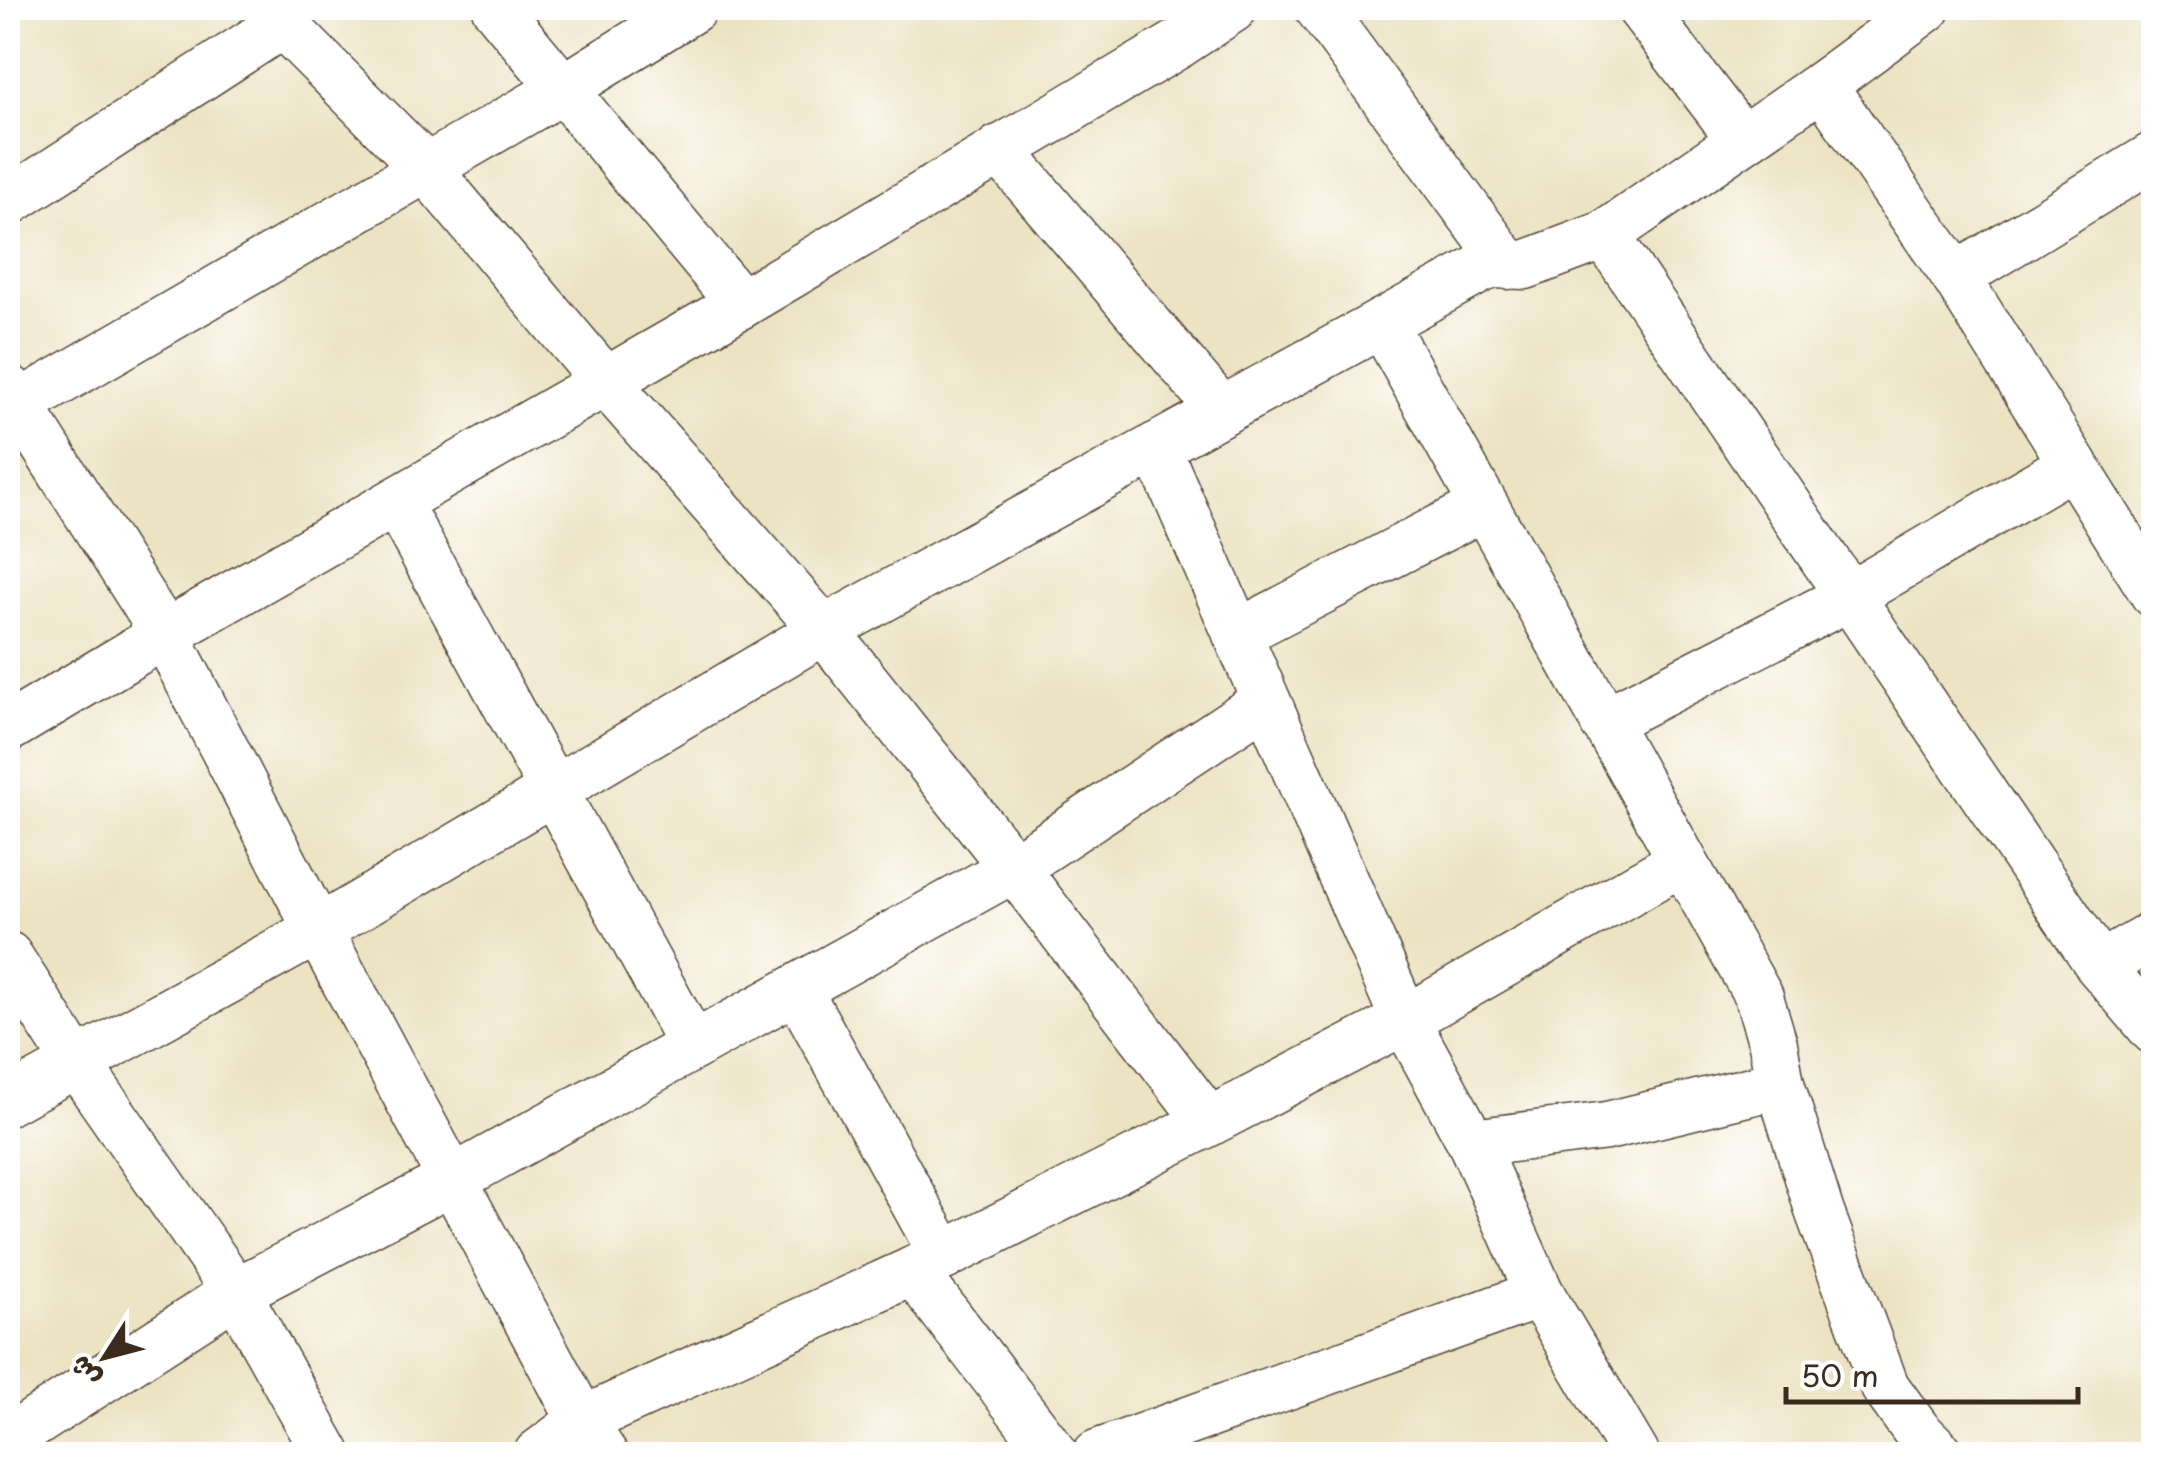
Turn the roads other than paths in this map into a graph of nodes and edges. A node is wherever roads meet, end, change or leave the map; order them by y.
1 (496, 8) edge
2 (694, 8) edge
3 (1233, 8) edge
4 (1318, 8) edge
5 (1641, 8) edge
6 (1926, 8) edge
7 (274, 16) edge
8 (1822, 85) junction
9 (563, 89) junction
10 (1742, 140) junction
11 (999, 149) junction
12 (2154, 156) edge
13 (426, 168) junction
14 (8, 202) edge
15 (1605, 235) junction
16 (1508, 265) junction
17 (1956, 278) junction
18 (741, 304) junction
19 (1382, 322) junction
20 (606, 382) junction
21 (12, 401) edge
22 (1222, 411) junction
23 (1156, 447) junction
24 (2073, 464) junction
25 (396, 502) junction
26 (1484, 506) junction
27 (2151, 583) edge
28 (1850, 596) junction
29 (824, 630) junction
30 (165, 634) junction
31 (1237, 634) junction
32 (1266, 700) junction
33 (1604, 722) junction
34 (8, 728) edge
35 (554, 790) junction
36 (1682, 861) junction
37 (1014, 868) junction
38 (318, 930) junction
39 (2154, 935) edge
40 (8, 956) edge
41 (2100, 966) junction
42 (797, 989) junction
43 (1405, 1020) junction
44 (2154, 1030) edge
45 (693, 1046) junction
46 (76, 1062) junction
47 (1780, 1084) junction
48 (8, 1102) edge
49 (1209, 1122) junction
50 (1472, 1143) junction
51 (452, 1180) junction
52 (928, 1264) junction
53 (236, 1292) junction
54 (1540, 1294) junction
55 (592, 1438) edge
56 (8, 1440) edge
57 (327, 1454) edge
58 (538, 1454) edge
59 (1054, 1454) edge
60 (1097, 1454) edge
61 (1635, 1454) edge
62 (1940, 1454) edge

1 - 9 street
2 - 9 street
3 - 11 street
4 - 16 street
5 - 10 street
6 - 8 street
7 - 13 street
7 - 14 street
8 - 10 street
8 - 17 street
9 - 13 street
9 - 18 street
10 - 15 street
11 - 18 street
11 - 22 street
12 - 17 street
13 - 20 street
13 - 21 street
15 - 16 street
15 - 28 street
16 - 19 street
17 - 24 street
18 - 20 street
19 - 22 street
19 - 26 street
20 - 25 street
20 - 29 street
21 - 30 street
22 - 23 street
23 - 29 street
23 - 31 street
24 - 27 street
24 - 28 street
25 - 30 street
25 - 35 street
26 - 31 street
26 - 33 street
28 - 33 street
28 - 41 street
29 - 35 street
29 - 37 street
30 - 34 street
30 - 38 street
31 - 32 street
32 - 37 street
32 - 43 street
33 - 36 street
35 - 38 street
35 - 45 street
36 - 43 street
36 - 47 street
37 - 42 street
37 - 49 street
38 - 46 street
38 - 51 street
39 - 41 street
40 - 46 street
41 - 44 street
42 - 45 street
42 - 52 street
43 - 49 street
43 - 50 street
45 - 51 street
46 - 48 street
46 - 53 street
47 - 50 street
47 - 62 street
49 - 52 street
50 - 54 street
51 - 53 street
51 - 55 street
52 - 55 street
52 - 59 street
53 - 56 street
53 - 57 street
54 - 60 street
54 - 61 street
55 - 58 street

